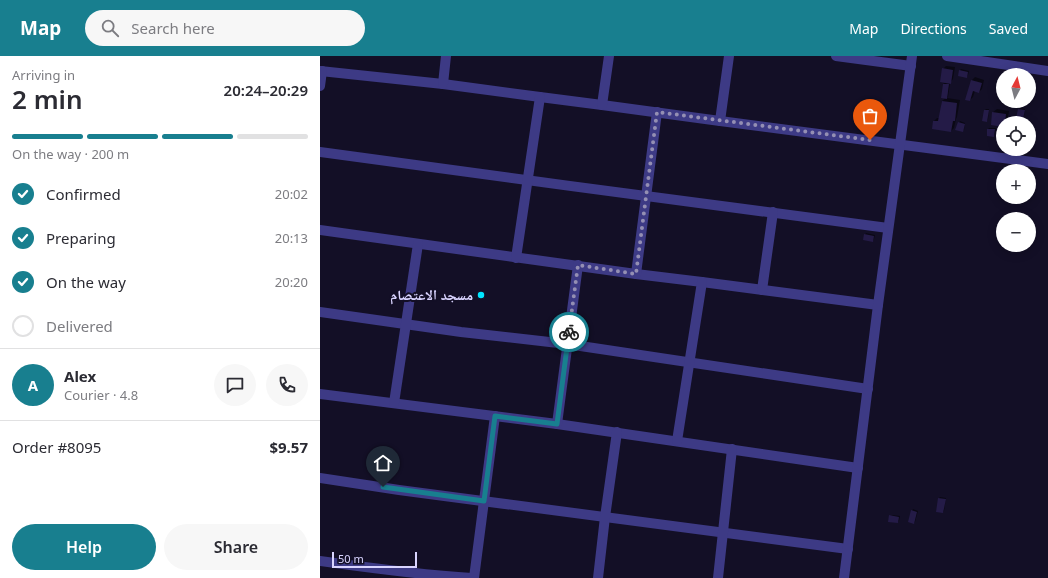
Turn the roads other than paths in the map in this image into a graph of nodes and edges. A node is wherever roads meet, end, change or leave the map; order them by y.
1 (446, 56) edge
2 (609, 56) edge
3 (729, 56) edge
4 (836, 56) edge
5 (947, 56) edge
6 (912, 61) edge
7 (321, 71) edge
8 (1048, 71) edge
9 (443, 84) junction
10 (320, 86) edge
11 (540, 98) junction
12 (602, 105) junction
13 (657, 112) junction
14 (720, 121) junction
15 (900, 144) junction
16 (320, 152) edge
17 (1048, 164) edge
18 (528, 180) junction
19 (646, 195) junction
20 (773, 212) junction
21 (888, 228) junction
22 (320, 230) edge
23 (418, 244) junction
24 (516, 258) junction
25 (578, 265) junction
26 (636, 274) junction
27 (702, 282) junction
28 (762, 290) junction
29 (878, 305) junction
30 (320, 312) edge
31 (406, 324) junction
32 (568, 344) junction
33 (690, 363) junction
34 (868, 389) junction
35 (320, 394) edge
36 (394, 403) junction
37 (495, 416) junction
38 (557, 424) junction
39 (617, 432) junction
40 (677, 441) junction
41 (732, 449) junction
42 (858, 468) junction
43 (320, 478) edge
44 (484, 501) junction
45 (606, 517) junction
46 (724, 532) junction
47 (848, 549) junction
48 (320, 561) edge
49 (369, 573) edge
50 (473, 578) edge
51 (598, 578) edge
52 (718, 578) edge
53 (844, 578) edge

1 - 9 street
2 - 12 street
3 - 14 street
4 - 6 street
5 - 8 street
6 - 15 street
7 - 9 street
7 - 10 street
9 - 11 street
11 - 12 street
11 - 18 street
12 - 13 street
13 - 14 street
13 - 19 street
14 - 15 street
15 - 17 street
15 - 21 street
16 - 18 street
18 - 19 street
18 - 24 street
19 - 20 street
19 - 26 street
20 - 21 street
20 - 28 street
21 - 29 street
22 - 23 street
23 - 24 street
23 - 31 street
24 - 25 street
25 - 26 street
25 - 32 street
26 - 27 street
27 - 28 street
27 - 33 street
28 - 29 street
29 - 34 street
30 - 31 street
31 - 32 street
31 - 36 street
32 - 33 street
32 - 38 street
33 - 34 street
33 - 40 street
34 - 42 street
35 - 36 street
36 - 37 street
37 - 38 street
37 - 44 street
38 - 39 street
39 - 40 street
39 - 45 street
40 - 41 street
41 - 42 street
41 - 46 street
42 - 47 street
43 - 44 street
44 - 45 street
44 - 50 street
45 - 46 street
45 - 51 street
46 - 47 street
46 - 52 street
47 - 53 street
48 - 49 street
49 - 50 street

